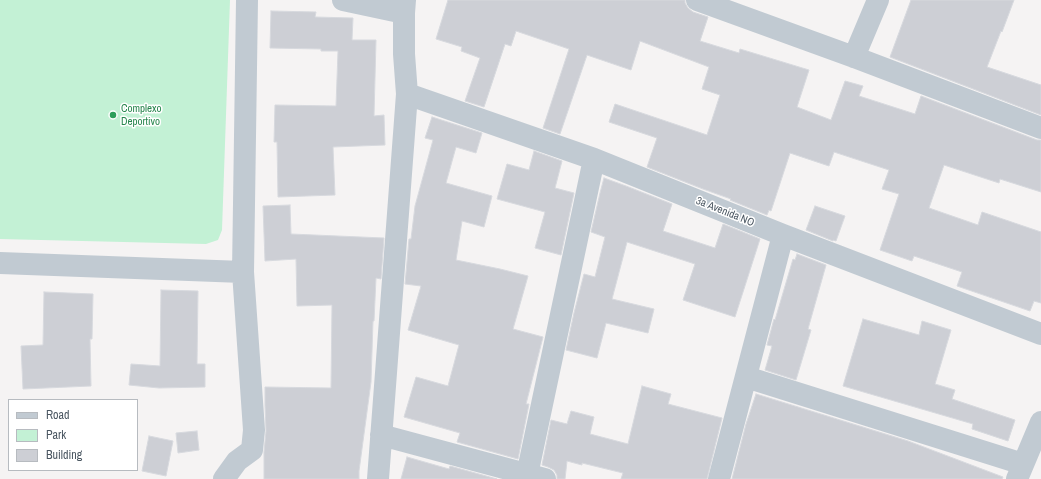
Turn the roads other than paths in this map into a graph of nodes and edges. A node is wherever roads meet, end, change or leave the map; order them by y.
1 (247, 0) edge
2 (344, 0) edge
3 (697, 0) edge
4 (878, 0) edge
5 (404, 6) edge
6 (854, 57) junction
7 (407, 94) junction
8 (1041, 128) edge
9 (594, 159) junction
10 (783, 235) junction
11 (0, 263) edge
12 (243, 272) junction
13 (1041, 334) edge
14 (746, 377) junction
15 (1041, 422) edge
16 (381, 435) junction
17 (1020, 471) edge
18 (536, 477) edge
19 (224, 479) edge
20 (378, 479) edge
21 (719, 479) edge

1 - 12 street
2 - 5 street
3 - 6 street
4 - 6 street
5 - 7 street
6 - 8 street
7 - 9 street, 3a Avenida NO
7 - 16 street
9 - 10 street, 3a Avenida NO
9 - 18 street
10 - 13 street, 3a Avenida NO
10 - 14 street
11 - 12 street
12 - 19 street
14 - 17 street
14 - 21 street
15 - 17 street
16 - 18 street
16 - 20 street

